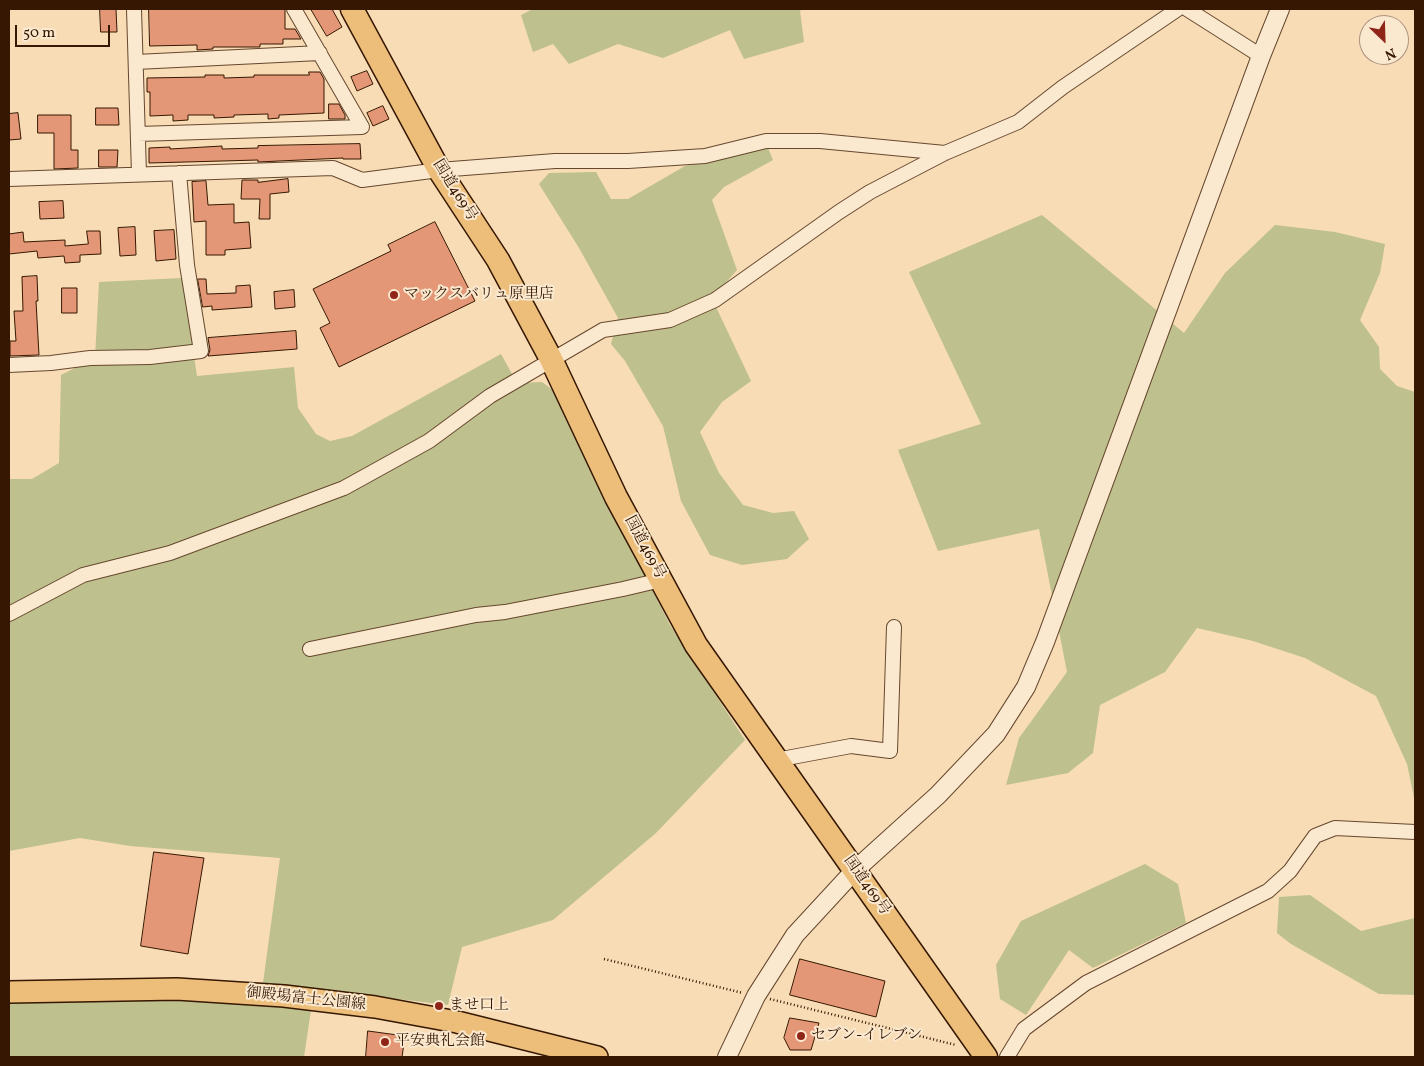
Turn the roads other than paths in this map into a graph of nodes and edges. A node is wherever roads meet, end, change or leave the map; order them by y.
1 (134, 9) edge
2 (294, 9) edge
3 (352, 9) edge
4 (1178, 9) edge
5 (1187, 9) edge
6 (1280, 9) edge
7 (320, 53) junction
8 (1261, 56) junction
9 (136, 62) junction
10 (138, 134) junction
11 (945, 154) junction
12 (439, 170) junction
13 (179, 173) junction
14 (139, 174) junction
15 (9, 179) edge
16 (551, 359) junction
17 (9, 365) edge
18 (661, 580) junction
19 (9, 614) edge
20 (894, 627) dead end
21 (310, 649) dead end
22 (776, 760) junction
23 (1415, 832) edge
24 (855, 870) junction
25 (9, 992) edge
26 (982, 1052) edge
27 (597, 1057) edge
28 (727, 1057) edge
29 (1007, 1057) edge

1 - 9 street
2 - 7 street
3 - 12 highway, 国道469号
4 - 11 street
5 - 8 street
6 - 8 street
7 - 9 street
7 - 10 street
8 - 24 street
9 - 10 street
10 - 14 street
11 - 12 street
11 - 16 street
12 - 13 street
12 - 16 highway, 国道469号
13 - 14 street
13 - 17 street
14 - 15 street
16 - 18 highway, 国道469号
16 - 19 street
18 - 21 street
18 - 22 highway, 国道469号
20 - 22 street
22 - 24 highway, 国道469号
23 - 29 street
24 - 26 highway, 国道469号
24 - 28 street
25 - 27 main road, 御殿場富士公園線

